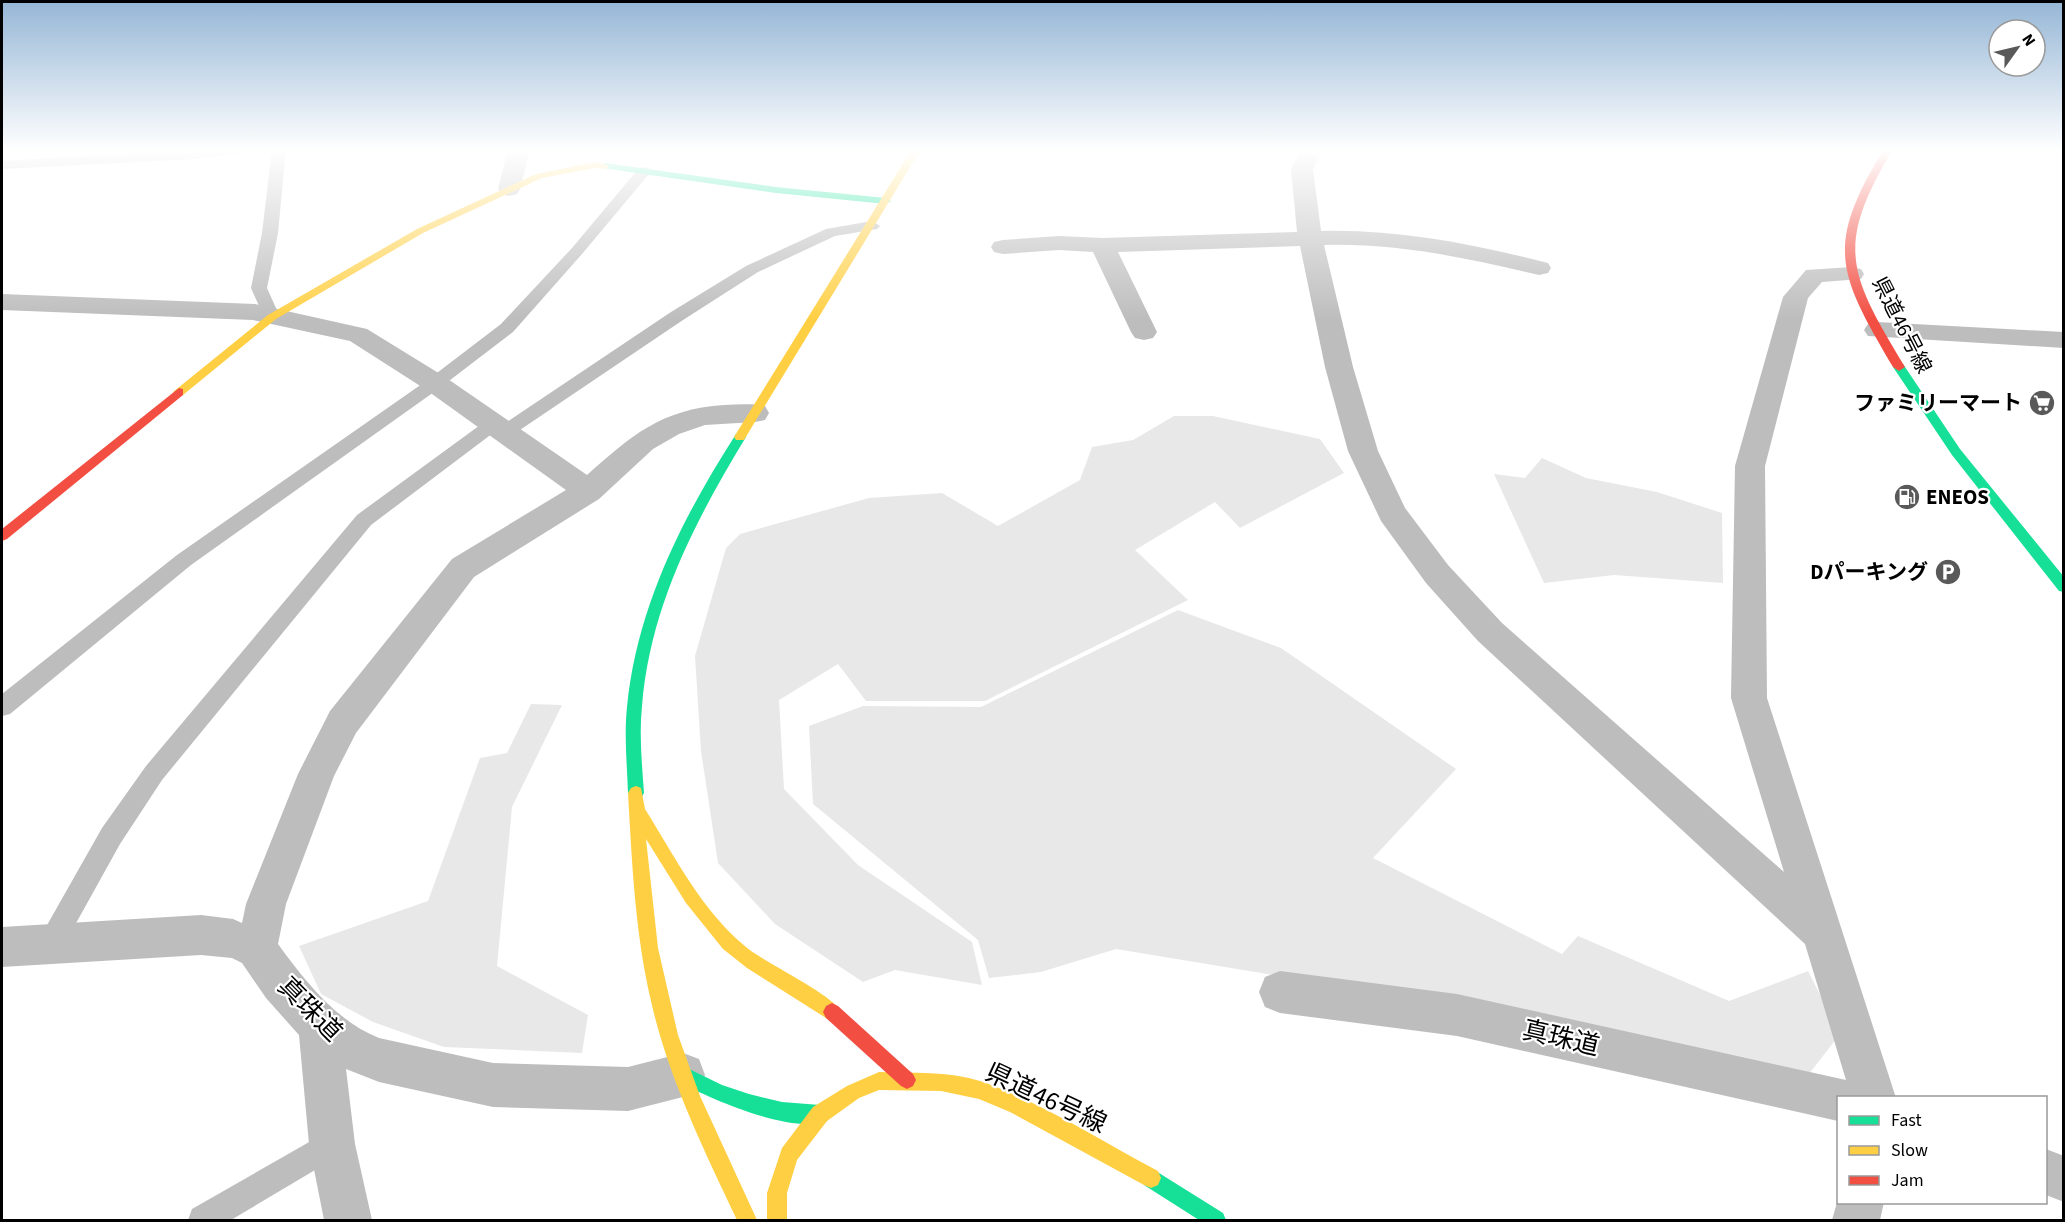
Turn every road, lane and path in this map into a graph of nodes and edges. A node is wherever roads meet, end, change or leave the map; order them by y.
1 (273, 206) edge
2 (473, 206) edge
3 (615, 206) edge
4 (883, 206) edge
5 (1306, 206) edge
6 (1859, 206) edge
7 (872, 225) junction
8 (1310, 238) junction
9 (1102, 245) junction
10 (1003, 247) dead end
11 (1539, 268) dead end
12 (1852, 273) junction
13 (2, 302) edge
14 (272, 317) junction
15 (1877, 330) junction
16 (1144, 332) dead end
17 (2064, 340) edge
18 (435, 382) junction
19 (755, 413) junction
20 (499, 428) junction
21 (588, 491) junction
22 (2, 536) edge
23 (2064, 587) edge
24 (2, 707) edge
25 (636, 810) junction
26 (1822, 932) junction
27 (51, 943) junction
28 (2, 947) edge
29 (257, 949) junction
30 (1280, 992) dead end
31 (320, 1026) junction
32 (683, 1075) junction
33 (907, 1080) junction
34 (1873, 1096) edge
35 (1837, 1099) edge
36 (820, 1114) junction
37 (332, 1144) junction
38 (2047, 1172) edge
39 (2064, 1179) edge
40 (1861, 1204) edge
41 (203, 1221) edge
42 (348, 1221) edge
43 (747, 1221) edge
44 (777, 1221) edge
45 (1216, 1221) edge
46 (1856, 1221) edge

1 - 14 lane
2 - 14 street
3 - 18 lane
4 - 7 street
5 - 8 street
6 - 12 street, 県道46号線
7 - 19 street
7 - 20 lane
8 - 9 street
8 - 11 street
8 - 26 street
9 - 10 street
9 - 16 street
12 - 15 street, 県道46号線
12 - 26 street
13 - 14 street
14 - 18 street
14 - 22 street
15 - 17 street
15 - 23 street, 県道46号線
18 - 20 street
18 - 24 lane
19 - 21 street
19 - 25 street
20 - 21 street
20 - 27 lane
21 - 29 street
25 - 32 street
25 - 33 street
26 - 34 street
27 - 28 street
27 - 29 street
29 - 31 street, 真珠道
30 - 35 street, 真珠道
31 - 32 street, 真珠道
31 - 37 street
32 - 36 street
32 - 43 street
33 - 36 street, 県道46号線
33 - 45 street, 県道46号線
36 - 44 street, 県道46号線
37 - 41 lane
37 - 42 street
38 - 39 street
40 - 46 street

